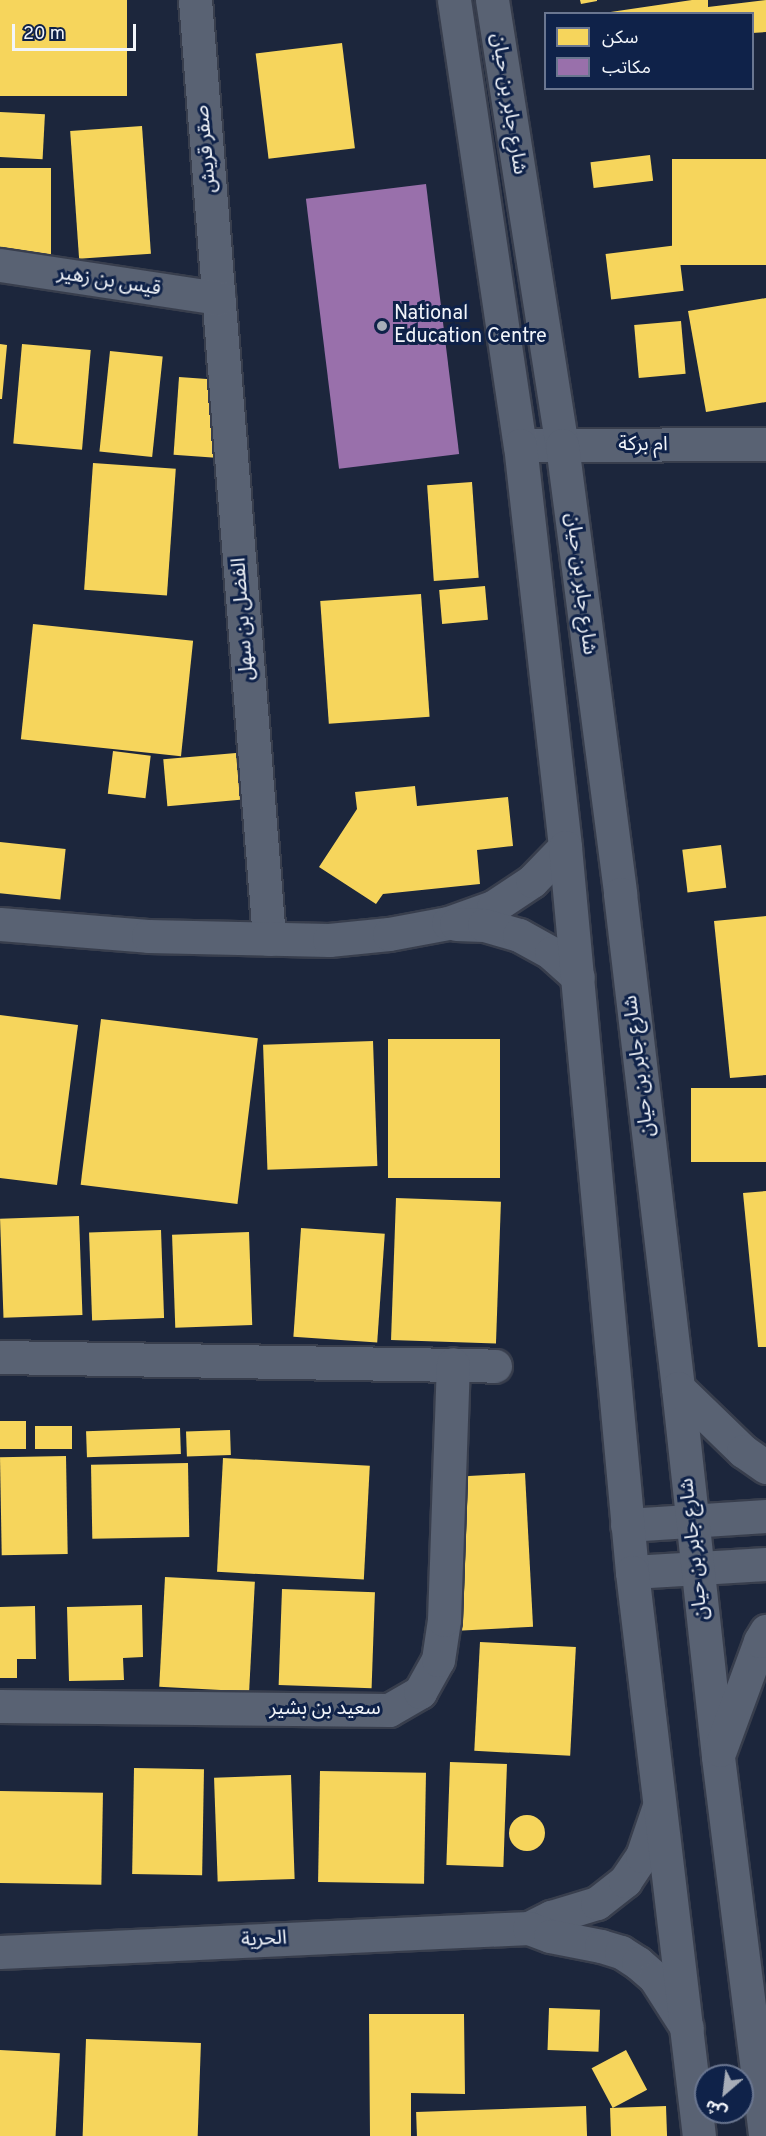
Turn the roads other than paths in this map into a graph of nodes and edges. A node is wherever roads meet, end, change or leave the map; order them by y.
1 (195, 0) edge
2 (454, 0) edge
3 (492, 0) edge
4 (0, 265) edge
5 (219, 298) junction
6 (766, 444) edge
7 (520, 445) junction
8 (561, 445) junction
9 (565, 847) junction
10 (448, 923) junction
11 (0, 924) edge
12 (269, 939) junction
13 (578, 977) junction
14 (0, 1357) edge
15 (453, 1364) junction
16 (495, 1366) dead end
17 (678, 1388) junction
18 (766, 1467) edge
19 (766, 1516) edge
20 (692, 1520) junction
21 (627, 1525) junction
22 (766, 1564) edge
23 (698, 1569) junction
24 (632, 1572) junction
25 (766, 1631) edge
26 (0, 1706) edge
27 (718, 1757) junction
28 (659, 1806) junction
29 (529, 1928) junction
30 (0, 1952) edge
31 (687, 2028) junction
32 (699, 2136) edge
33 (765, 2136) edge

1 - 5 street, صقر قريش
2 - 7 street, شارع جابر بن حيان
3 - 8 street, شارع جابر بن حيان
4 - 5 street, قيس بن زهير
5 - 12 street, الفضل بن سهل
6 - 8 street, ام بركة
7 - 8 street, ام بركة
7 - 9 street, شارع جابر بن حيان
8 - 17 street, شارع جابر بن حيان
9 - 10 street
9 - 13 street, شارع جابر بن حيان
10 - 12 street
10 - 13 street
11 - 12 street
13 - 21 street, شارع جابر بن حيان
14 - 15 street
15 - 16 street
15 - 26 street, سعيد بن بشير
17 - 18 street
17 - 20 street, شارع جابر بن حيان
19 - 20 street
20 - 21 street
20 - 23 street, شارع جابر بن حيان
21 - 24 street, شارع جابر بن حيان
22 - 23 street
23 - 24 street
23 - 27 street, شارع جابر بن حيان
24 - 28 street, شارع جابر بن حيان
25 - 27 street
27 - 33 street, شارع جابر بن حيان
28 - 29 street, الحرية
28 - 31 street, شارع جابر بن حيان
29 - 30 street, الحرية
29 - 31 street, الحرية
31 - 32 street, شارع جابر بن حيان

